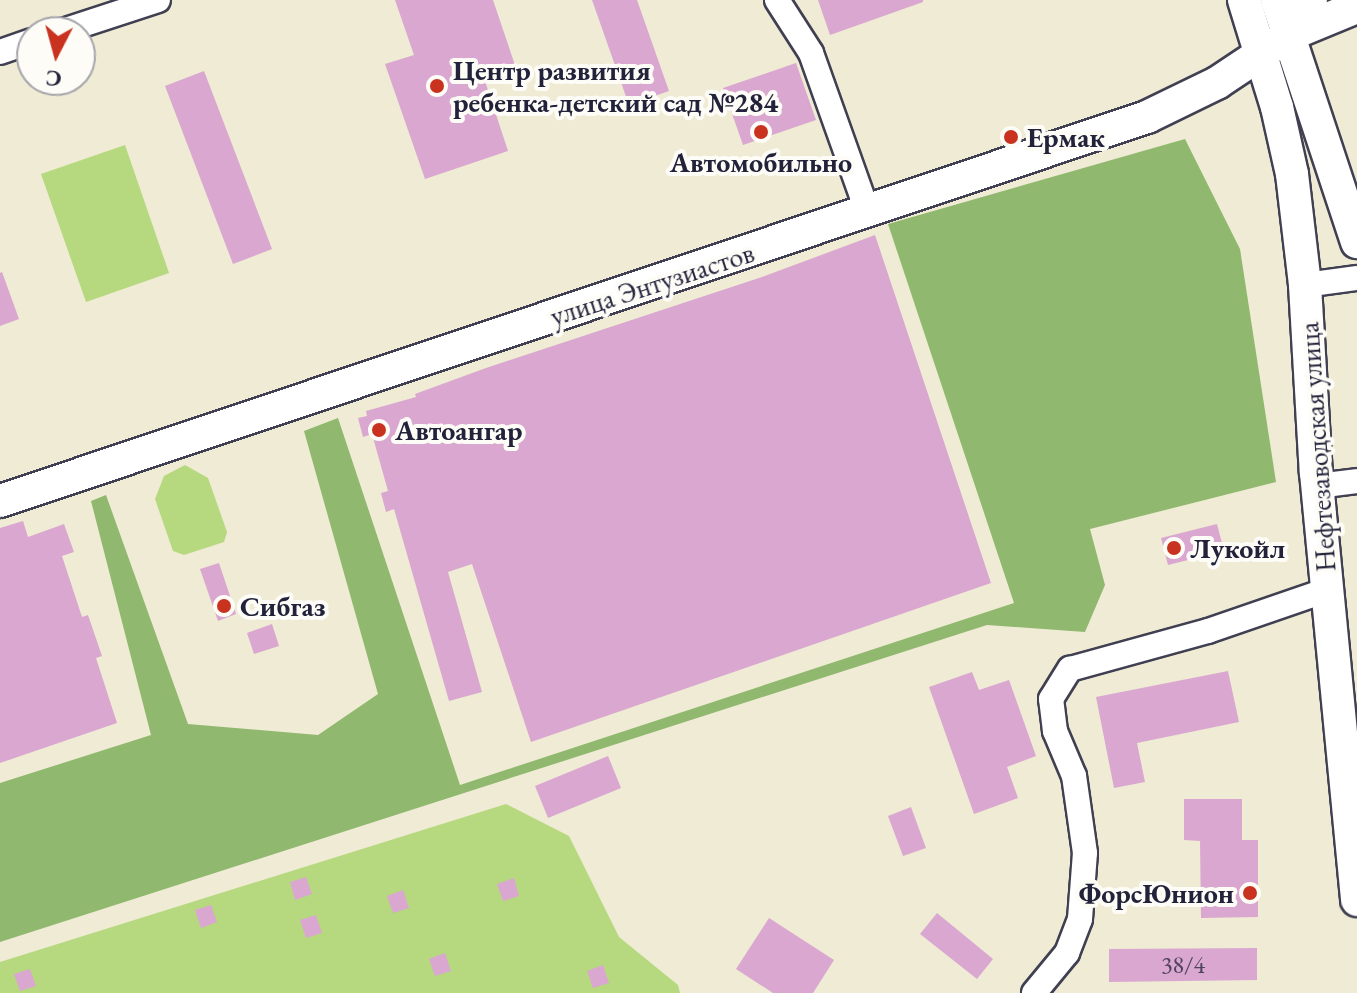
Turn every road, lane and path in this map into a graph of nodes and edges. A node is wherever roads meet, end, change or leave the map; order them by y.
1 (158, 0) edge
2 (777, 0) edge
3 (1244, 0) edge
4 (1277, 0) edge
5 (1311, 0) edge
6 (1357, 7) edge
7 (96, 20) edge
8 (1289, 35) junction
9 (1262, 52) junction
10 (867, 210) junction
11 (1357, 242) edge
12 (1357, 278) edge
13 (1305, 285) junction
14 (1357, 481) edge
15 (1317, 486) junction
16 (0, 501) edge
17 (1327, 590) junction
18 (1357, 900) edge
19 (1034, 993) edge

1 - 7 street
2 - 10 street
3 - 9 main road, Нефтезаводская улица
4 - 8 main road
5 - 8 main road, улица Энтузиастов
6 - 8 main road, улица Энтузиастов
8 - 9 main road, улица Энтузиастов
8 - 11 main road
9 - 10 main road, улица Энтузиастов
9 - 13 main road, Нефтезаводская улица
10 - 16 main road, улица Энтузиастов
12 - 13 street
13 - 15 main road, Нефтезаводская улица
14 - 15 street
15 - 17 main road, Нефтезаводская улица
17 - 18 main road, Нефтезаводская улица
17 - 19 street

